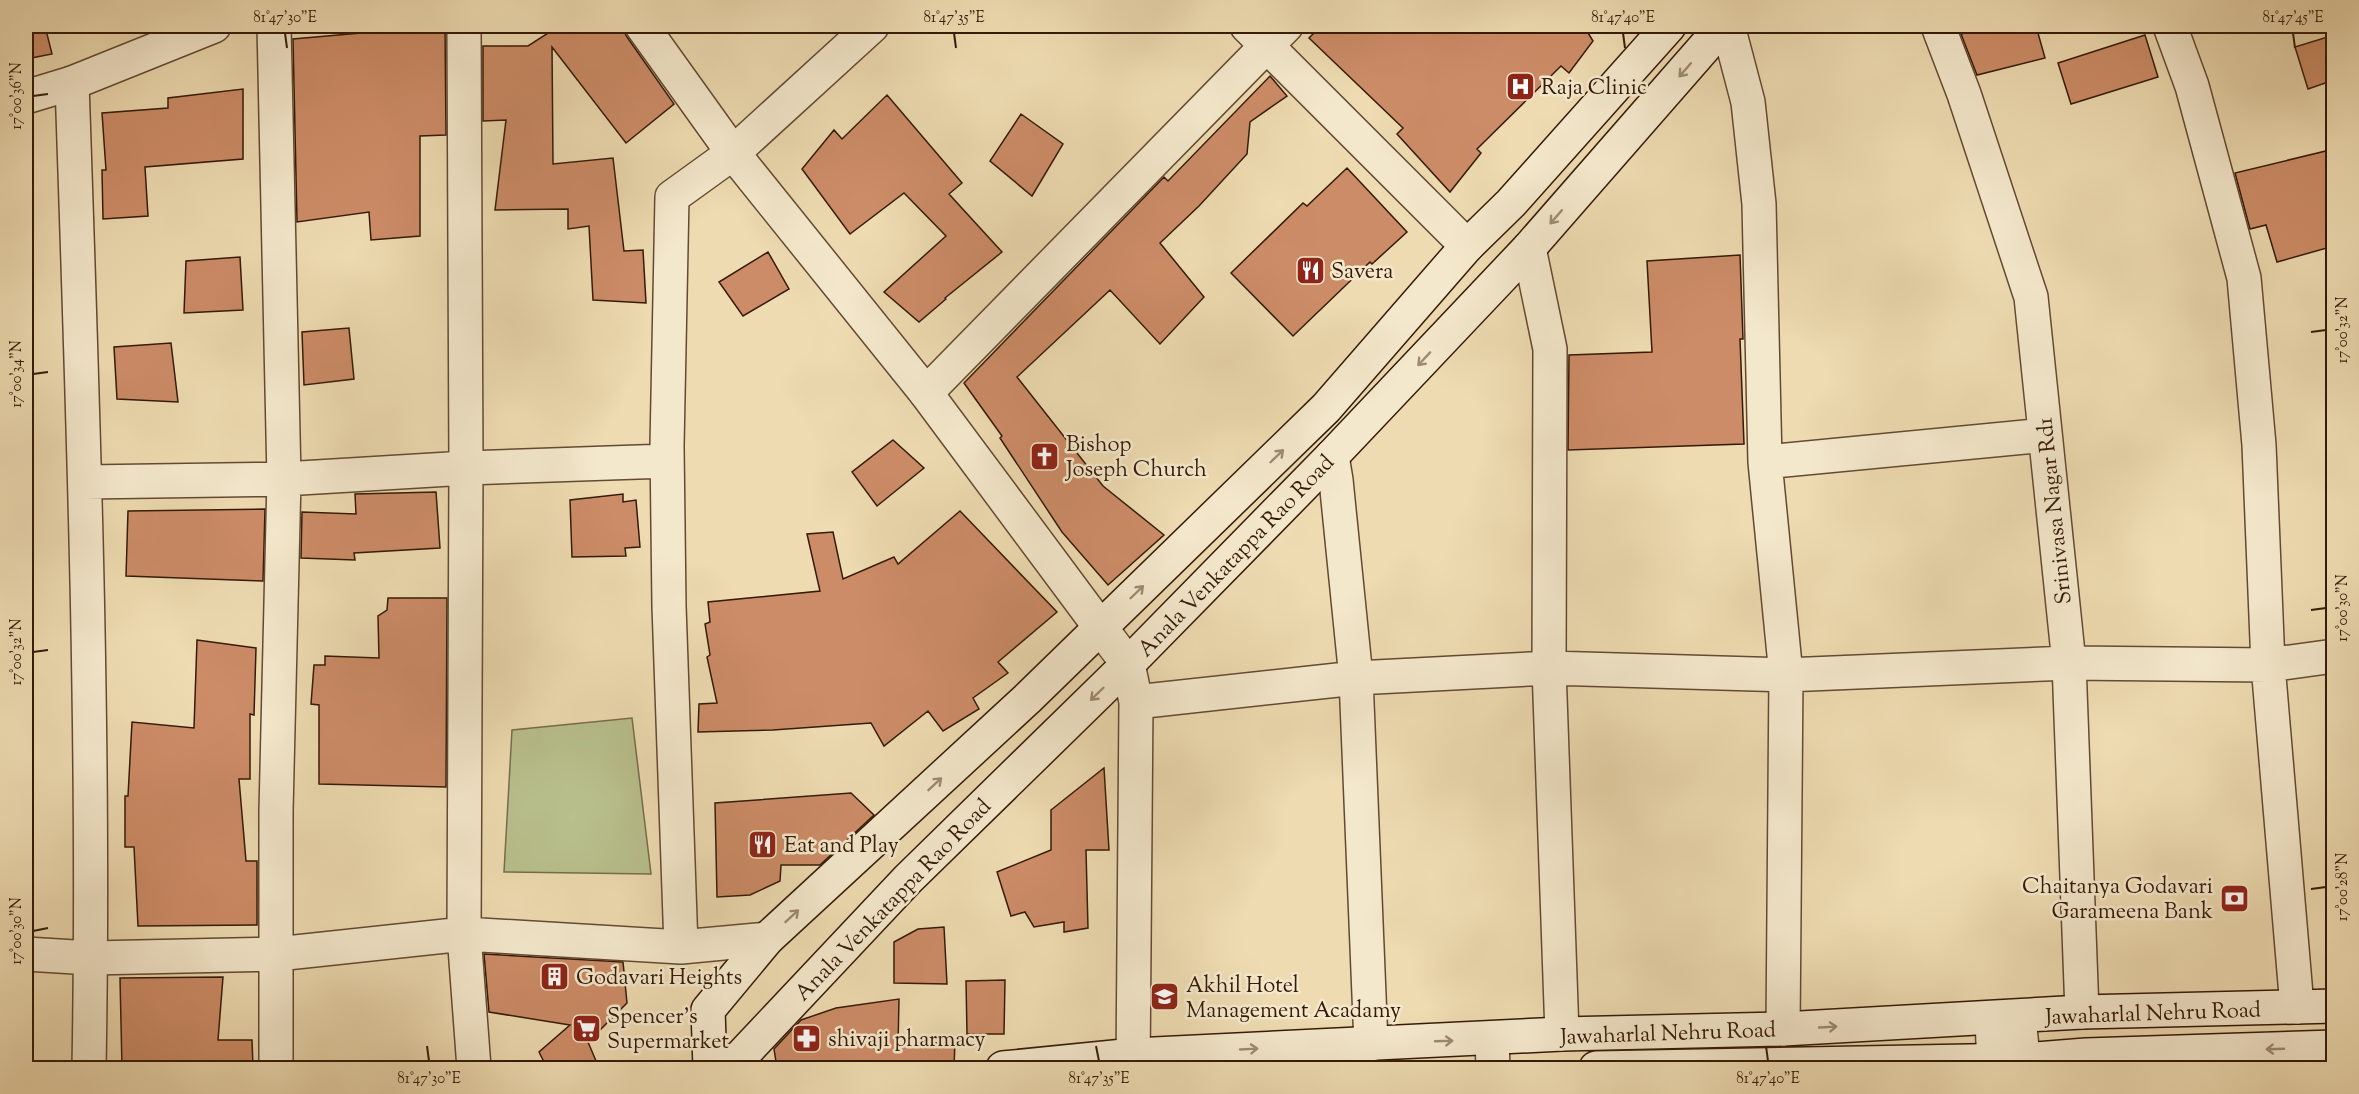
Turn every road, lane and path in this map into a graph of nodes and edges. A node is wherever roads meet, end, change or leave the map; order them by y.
1 (214, 26) edge
2 (274, 26) edge
3 (464, 26) edge
4 (642, 26) edge
5 (872, 26) edge
6 (1669, 26) edge
7 (1723, 26) edge
8 (1728, 26) edge
9 (1938, 26) edge
10 (2170, 26) edge
11 (1267, 32) edge
12 (72, 83) junction
13 (26, 97) edge
14 (733, 153) junction
15 (1467, 246) junction
16 (1529, 248) junction
17 (926, 393) junction
18 (2045, 435) junction
19 (1332, 456) junction
20 (668, 461) junction
21 (1765, 462) junction
22 (466, 468) junction
23 (284, 479) junction
24 (85, 482) junction
25 (1100, 627) junction
26 (2334, 656) edge
27 (2069, 663) junction
28 (1128, 664) junction
29 (2268, 665) junction
30 (1549, 668) junction
31 (1786, 675) junction
32 (1356, 678) junction
33 (1136, 702) junction
34 (464, 934) junction
35 (767, 939) junction
36 (681, 947) junction
37 (26, 954) edge
38 (277, 954) junction
39 (92, 957) junction
40 (2334, 1006) edge
41 (2297, 1007) junction
42 (2082, 1012) junction
43 (2005, 1018) junction
44 (1783, 1029) junction
45 (1632, 1032) junction
46 (1562, 1034) junction
47 (1371, 1044) junction
48 (2334, 1047) edge
49 (1492, 1054) edge
50 (1133, 1062) edge
51 (2008, 1064) edge
52 (89, 1068) edge
53 (276, 1068) edge
54 (474, 1068) edge
55 (710, 1068) edge
56 (730, 1068) edge
57 (1003, 1068) edge
58 (1596, 1068) edge
59 (1631, 1068) edge

1 - 12 street
2 - 23 street
3 - 22 street
4 - 14 street
5 - 14 street
6 - 15 street, Anala Venkatappa Rao Road
7 -> 16 street, Anala Venkatappa Rao Road
8 - 21 street
9 - 18 street, Srinivasa Nagar Rd1
10 - 29 street
11 - 15 street
11 - 17 street
12 - 13 street
12 - 24 street
14 - 17 street
14 - 20 street
25 -> 15 street, Anala Venkatappa Rao Road
16 -> 19 street, Anala Venkatappa Rao Road
16 - 30 street
17 - 25 street
18 - 21 street
18 - 27 street, Srinivasa Nagar Rd1
19 - 28 street, Anala Venkatappa Rao Road
19 - 32 street
20 - 22 street
20 - 36 street
21 - 31 street
22 - 23 street
22 - 34 street
23 - 24 street
23 - 38 street
24 - 39 street
25 - 28 street
35 -> 25 street, Anala Venkatappa Rao Road
26 - 29 street
27 - 29 street
27 - 31 street
27 - 42 street, Srinivasa Nagar Rd1
28 - 33 street
28 -> 56 street, Anala Venkatappa Rao Road
29 - 41 street
30 - 31 street
30 - 32 street
30 - 46 street
31 - 44 street
32 - 33 street
32 - 47 street
33 - 50 street
34 - 36 street
34 - 38 street
34 - 54 street
35 - 36 street
35 - 55 street, Anala Venkatappa Rao Road
37 - 39 street
38 - 39 street
38 - 53 street
39 - 52 street
40 - 41 street, Jawaharlal Nehru Road
41 - 42 street, Jawaharlal Nehru Road
42 - 43 street, Jawaharlal Nehru Road
44 -> 43 street, Jawaharlal Nehru Road
43 - 51 street
44 - 45 street, Jawaharlal Nehru Road
45 - 46 street, Jawaharlal Nehru Road
45 - 59 street
46 - 49 street, Jawaharlal Nehru Road
47 -> 49 street, Jawaharlal Nehru Road
50 -> 47 street, Jawaharlal Nehru Road
48 -> 51 street, Jawaharlal Nehru Road
50 - 57 street, Jawaharlal Nehru Road
51 - 59 street, Jawaharlal Nehru Road
58 - 59 street, Jawaharlal Nehru Road

